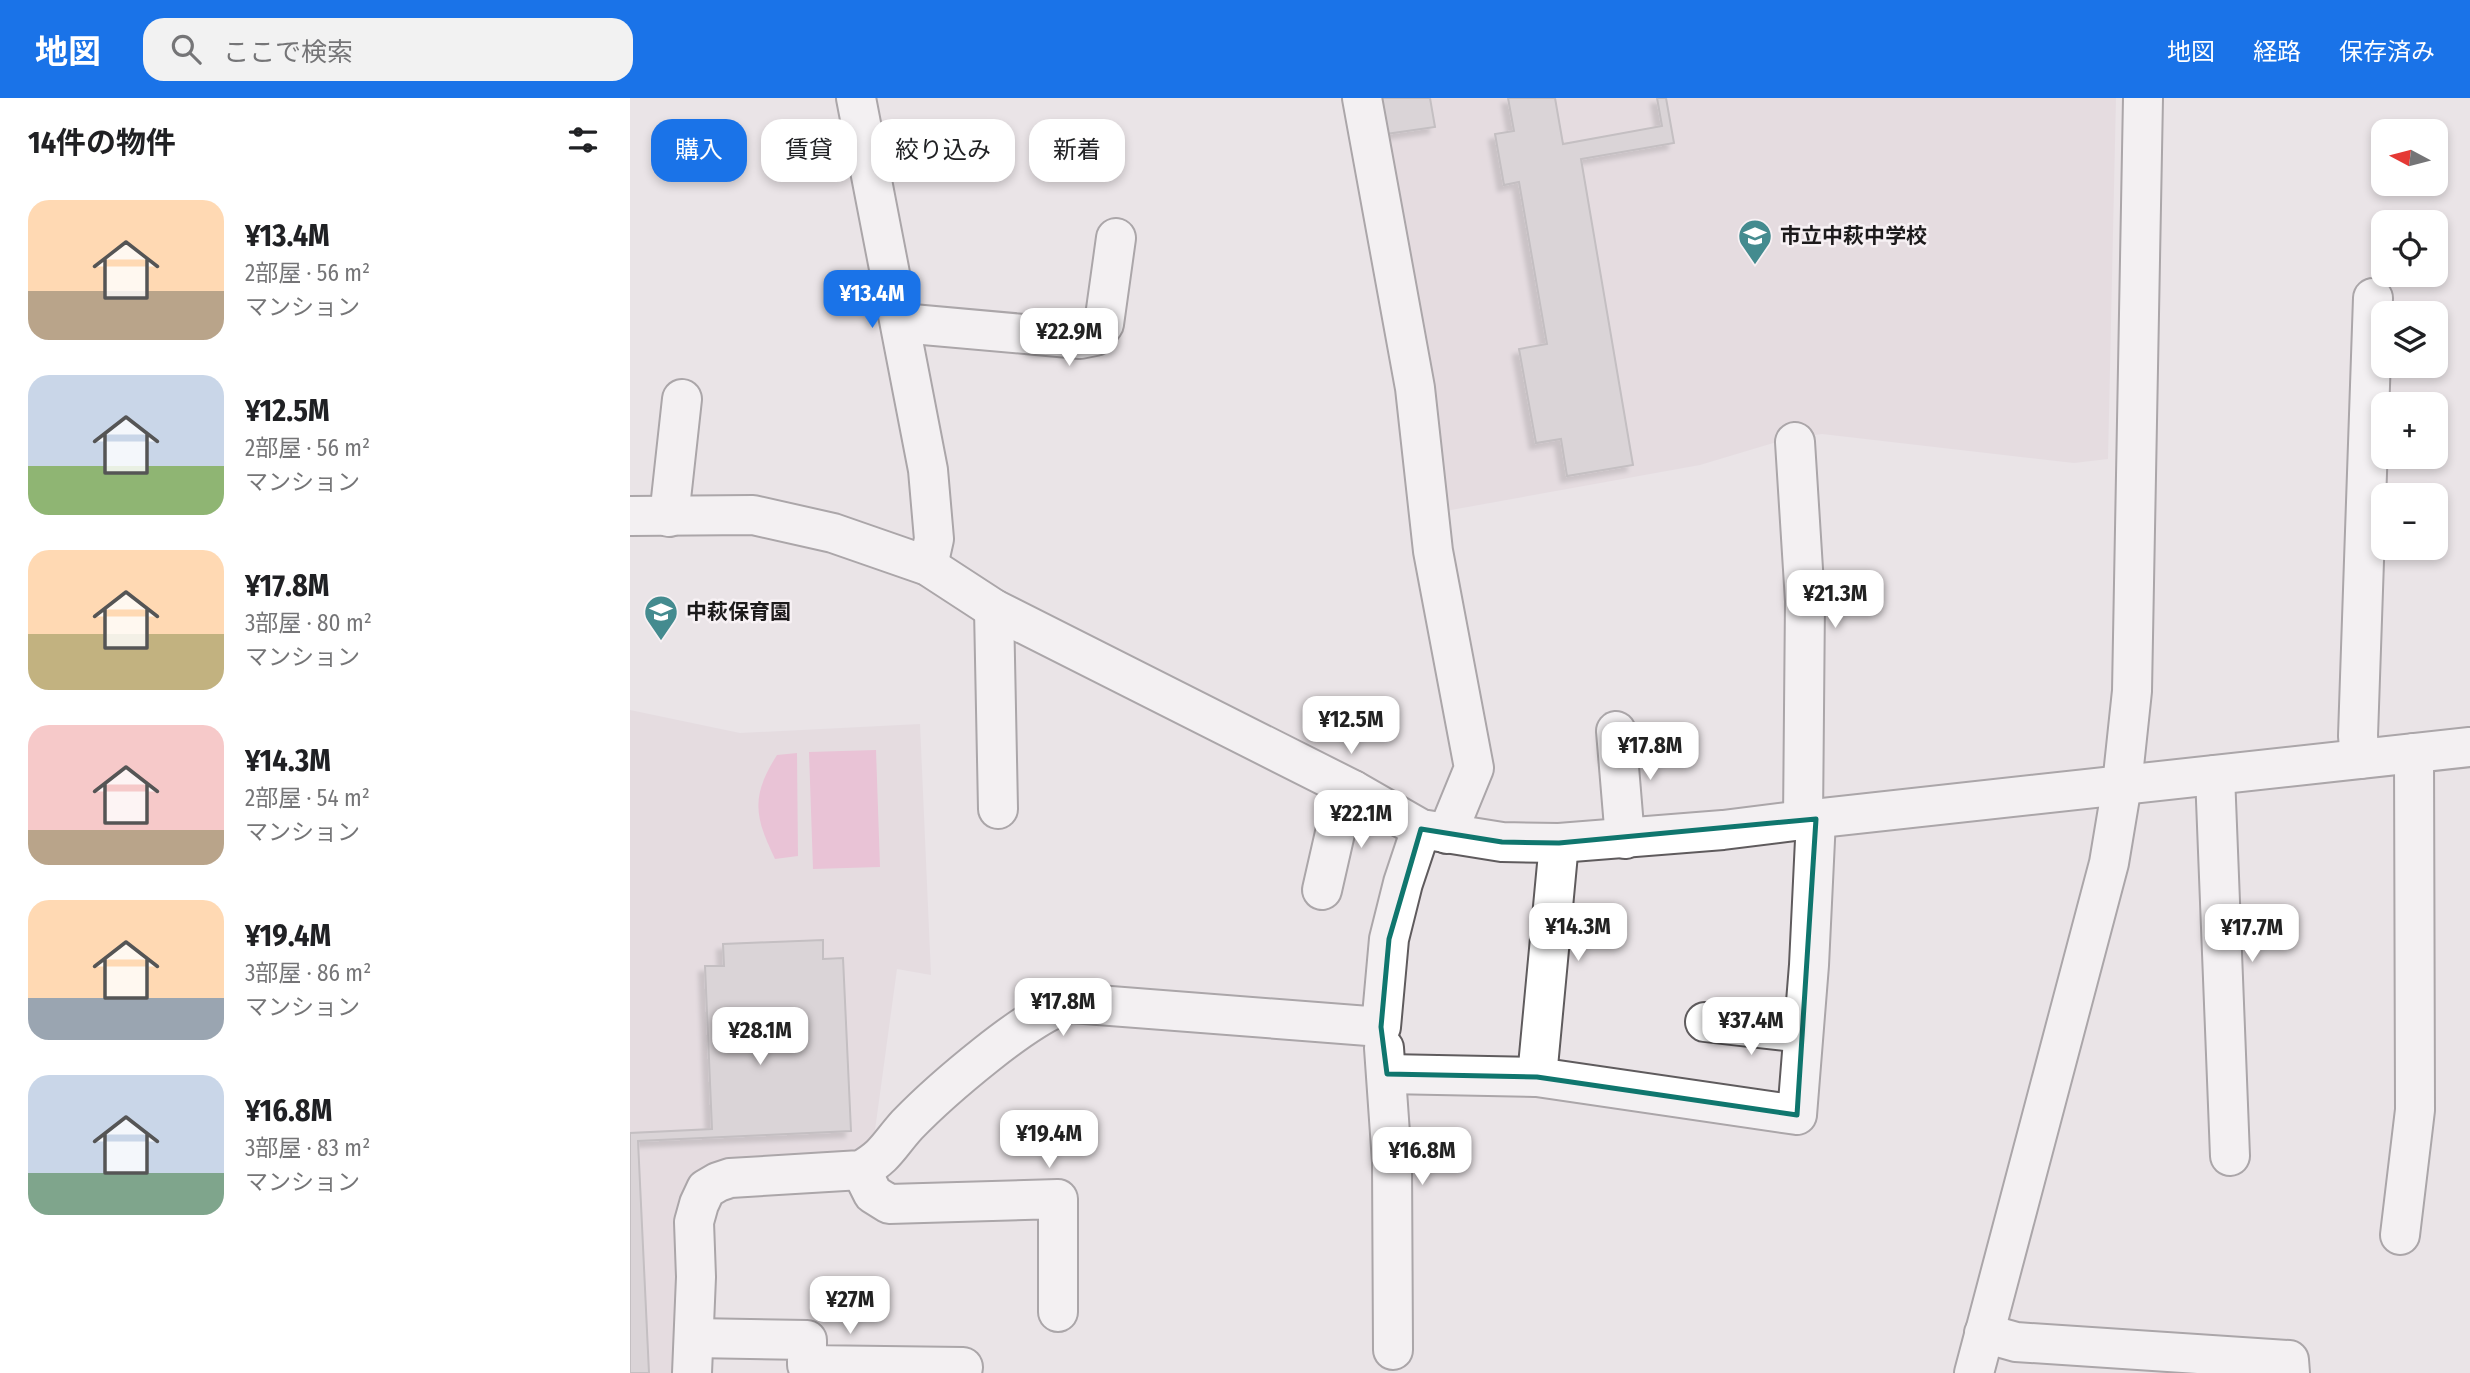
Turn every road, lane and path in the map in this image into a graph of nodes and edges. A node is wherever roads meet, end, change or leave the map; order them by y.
1 (856, 98) edge
2 (1362, 98) edge
3 (2143, 98) edge
4 (1116, 238) dead end
5 (2373, 298) dead end
6 (901, 323) junction
7 (682, 399) dead end
8 (1795, 442) dead end
9 (630, 516) edge
10 (670, 517) junction
11 (928, 566) junction
12 (993, 609) junction
13 (1616, 731) dead end
14 (2470, 747) edge
15 (2414, 753) junction
16 (2360, 759) junction
17 (2216, 775) junction
18 (2122, 785) junction
19 (1353, 790) junction
20 (998, 809) dead end
21 (1810, 819) junction
22 (1434, 832) junction
23 (1625, 839) junction
24 (1559, 843) junction
25 (1322, 890) dead end
26 (1705, 1021) dead end
27 (1381, 1027) junction
28 (1803, 1033) junction
29 (1387, 1074) junction
30 (1537, 1077) junction
31 (2230, 1156) dead end
32 (861, 1170) junction
33 (2400, 1235) dead end
34 (1058, 1312) dead end
35 (1984, 1333) junction
36 (1393, 1350) dead end
37 (693, 1355) edge
38 (962, 1373) edge
39 (1973, 1373) edge
40 (2290, 1373) edge

1 - 6 street
2 - 22 street
3 - 18 street
4 - 6 street
5 - 16 street
6 - 11 street
7 - 10 street
8 - 21 street
9 - 10 street
10 - 11 street
11 - 12 street
12 - 19 street
12 - 20 street
13 - 23 street
14 - 15 street
15 - 16 street
15 - 33 street
16 - 17 street
17 - 18 street
17 - 31 street
18 - 21 street
18 - 35 street
19 - 22 street
19 - 25 street
21 - 23 street
21 - 28 street
22 - 24 street
22 - 27 street
23 - 24 street
24 - 30 street
26 - 28 street
27 - 29 street
27 - 32 street
28 - 30 street
29 - 30 street
29 - 36 street
32 - 34 street
32 - 37 street
35 - 39 street
35 - 40 street
37 - 38 street

